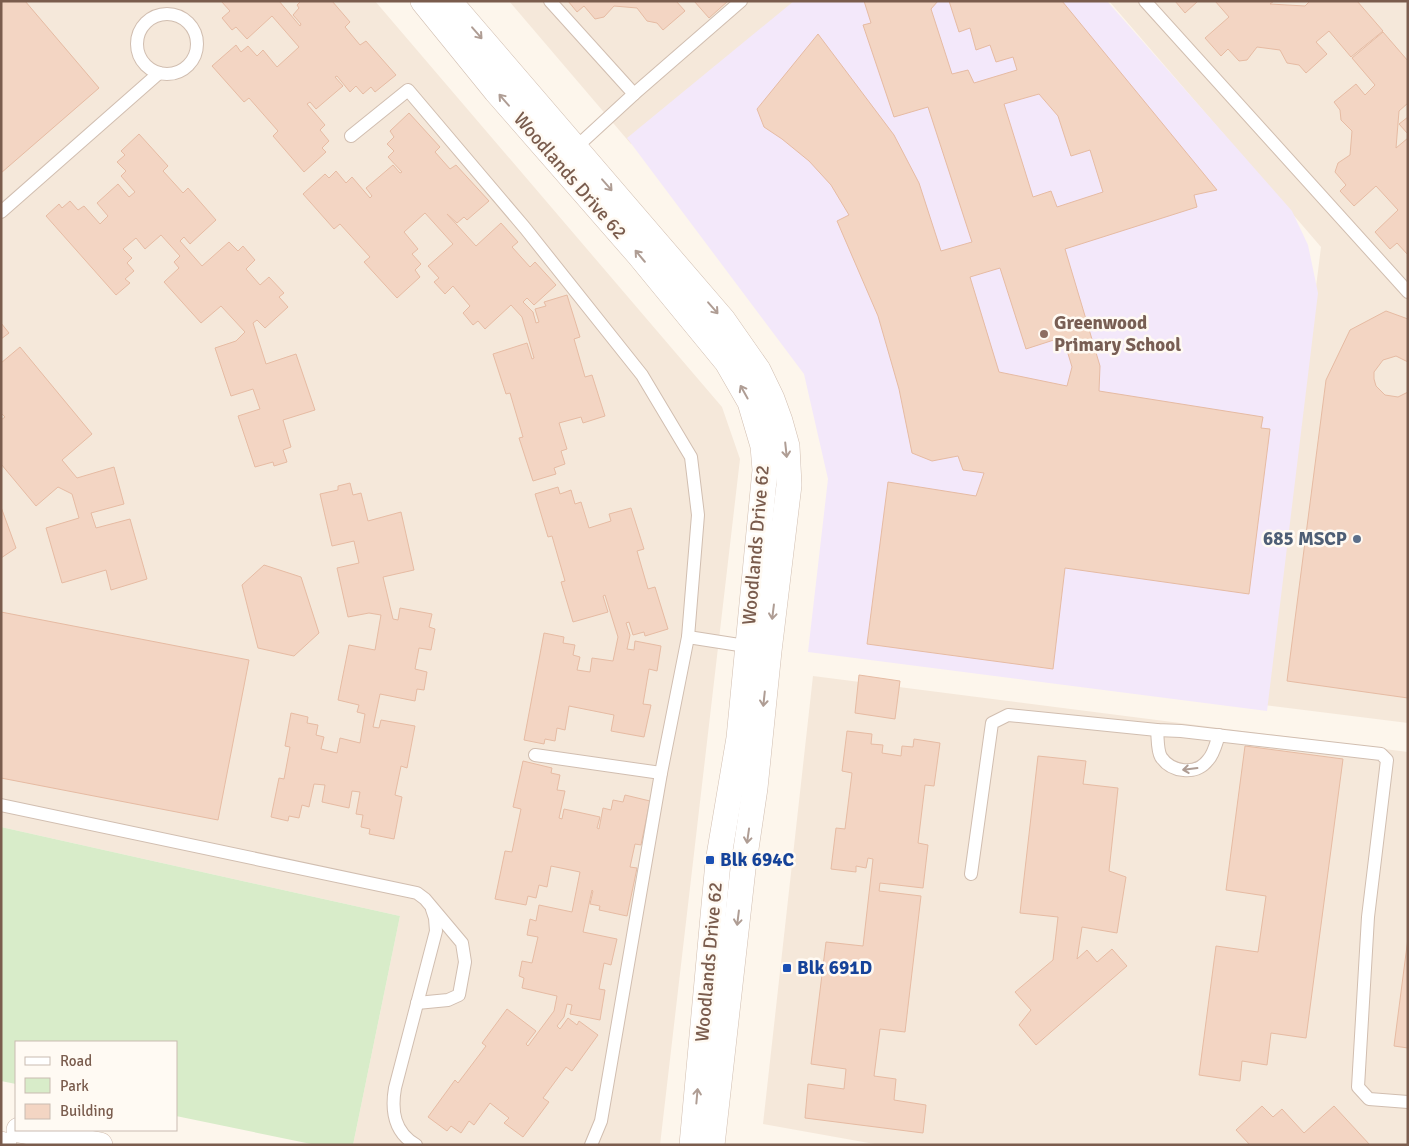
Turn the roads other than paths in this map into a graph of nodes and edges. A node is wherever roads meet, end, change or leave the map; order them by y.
1 (423, 1) edge
2 (449, 1) edge
3 (550, 1) edge
4 (741, 1) edge
5 (1145, 1) edge
6 (159, 72) junction
7 (634, 94) junction
8 (352, 136) dead end
9 (567, 155) junction
10 (1, 212) edge
11 (1408, 292) edge
12 (688, 637) junction
13 (758, 649) junction
14 (1157, 730) junction
15 (1220, 735) junction
16 (535, 755) dead end
17 (661, 773) junction
18 (1, 805) edge
19 (971, 874) dead end
20 (432, 909) junction
21 (417, 1003) junction
22 (1408, 1102) edge
23 (1, 1126) edge
24 (15, 1130) edge
25 (23, 1131) edge
26 (100, 1145) edge
27 (416, 1145) edge
28 (591, 1145) edge
29 (692, 1145) edge
30 (712, 1145) edge

9 -> 1 street, Woodlands Drive 62
2 -> 9 street, Woodlands Drive 62
3 - 7 lane
4 - 7 lane
5 - 11 lane
6 - 6 lane
6 - 10 lane
7 - 9 lane
8 - 12 lane
9 - 13 street, Woodlands Drive 62
12 - 13 lane
12 - 17 lane
29 -> 13 street, Woodlands Drive 62
13 -> 30 street, Woodlands Drive 62
14 - 15 lane
15 -> 14 lane
14 - 19 lane
15 - 22 lane
16 - 17 lane
17 - 28 lane
18 - 20 lane
20 - 21 lane
20 - 21 lane
21 - 27 lane
23 - 24 street
25 - 26 street

